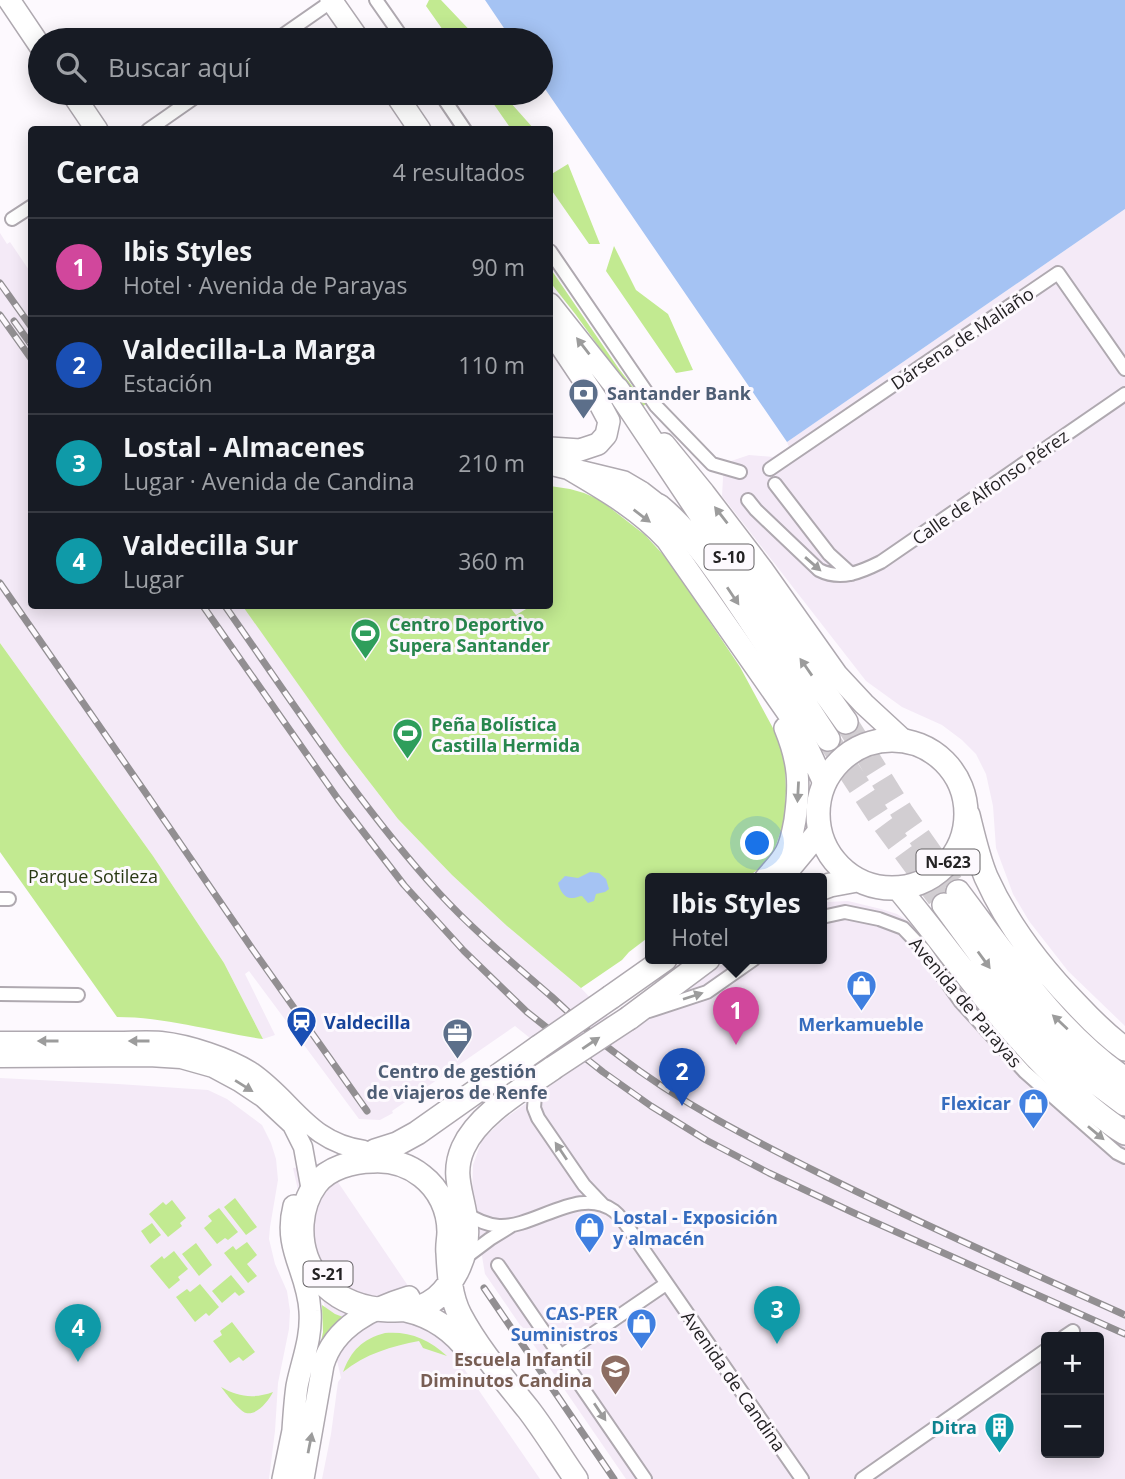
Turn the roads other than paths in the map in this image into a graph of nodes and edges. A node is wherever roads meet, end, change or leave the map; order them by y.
1 (9, 0) edge
2 (376, 0) edge
3 (331, 1) edge
4 (28, 28) edge
5 (293, 28) edge
6 (350, 28) edge
7 (396, 28) edge
8 (80, 105) edge
9 (184, 105) edge
10 (403, 105) edge
11 (448, 105) edge
12 (94, 126) edge
13 (154, 126) edge
14 (417, 126) edge
15 (462, 126) edge
16 (28, 209) edge
17 (12, 219) dead end
18 (553, 255) edge
19 (553, 308) edge
20 (553, 334) edge
21 (1125, 369) edge
22 (617, 389) junction
23 (1125, 394) edge
24 (553, 448) edge
25 (557, 465) edge
26 (770, 469) dead end
27 (740, 472) dead end
28 (775, 484) dead end
29 (748, 500) dead end
30 (659, 506) joint
31 (852, 574) junction
32 (764, 681) junction
33 (846, 722) tunnel mouth
34 (828, 738) tunnel mouth
35 (903, 740) junction
36 (824, 783) junction
37 (966, 808) junction
38 (820, 832) junction
39 (770, 873) edge
40 (785, 873) edge
41 (857, 880) junction
42 (827, 886) edge
43 (899, 889) junction
44 (827, 916) edge
45 (658, 964) edge
46 (701, 964) edge
47 (747, 964) edge
48 (0, 994) edge
49 (78, 995) dead end
50 (629, 1018) junction
51 (0, 1041) edge
52 (1125, 1049) edge
53 (0, 1058) edge
54 (1049, 1072) junction
55 (537, 1079) junction
56 (1125, 1079) edge
57 (1125, 1104) edge
58 (1068, 1110) junction
59 (1125, 1133) edge
60 (375, 1151) junction
61 (1124, 1158) edge
62 (307, 1186) junction
63 (457, 1202) junction
64 (604, 1206) junction
65 (507, 1226) junction
66 (498, 1265) dead end
67 (304, 1266) junction
68 (455, 1270) junction
69 (666, 1284) junction
70 (402, 1308) junction
71 (1041, 1354) edge
72 (562, 1355) junction
73 (283, 1479) edge
74 (303, 1479) edge
75 (558, 1479) edge
76 (576, 1479) edge
77 (645, 1479) edge
78 (802, 1479) edge
79 (862, 1479) edge

1 - 4 main road
2 - 7 street
3 - 5 street
3 - 6 main road
8 - 12 main road
9 - 13 street
10 - 14 main road
11 - 15 street
16 - 17 street
18 - 27 street
22 -> 19 main road
20 - 24 main road
21 - 26 street, Dársena de Maliaño
33 -> 22 highway, S-10
35 -> 22 main road
23 - 31 street, Calle de Alfonso Pérez
25 - 30 main road
25 -> 32 main road
28 - 31 street
29 -> 31 street
30 -> 34 highway, S-10
32 - 36 main road
32 -> 39 main road
35 - 36 highway, N-623
35 - 37 highway, N-623
36 - 38 highway, N-623
37 - 43 highway, N-623
37 - 52 highway
38 - 40 highway
38 - 41 highway, N-623
41 - 42 highway
41 - 43 highway, N-623
43 - 54 highway
44 - 58 street, Avenida de Parayas
45 - 60 highway, S-21, bridge
46 - 50 highway
50 -> 47 street
48 - 49 street
55 -> 50 highway, bridge
60 -> 51 main road
53 -> 62 main road
54 - 58 highway
54 - 59 highway
55 - 63 highway
64 -> 55 street, Avenida de Candina
55 - 65 street
56 -> 57 highway
58 -> 61 street, Avenida de Parayas
60 - 62 highway, S-21
60 - 63 highway
60 - 68 highway, S-21
62 - 67 highway, S-21
62 - 67 main road, S-21
62 - 70 highway, S-21
63 - 65 street
63 - 68 highway
64 - 65 street
64 - 69 street, Avenida de Candina
65 - 68 street
66 - 72 street
67 - 70 highway, S-21
67 - 73 main road, S-21
68 - 70 highway, S-21
68 - 76 highway
69 - 72 street
69 - 78 street, Avenida de Candina
74 -> 70 main road, S-21
70 - 75 highway
71 - 79 street
72 -> 77 street

